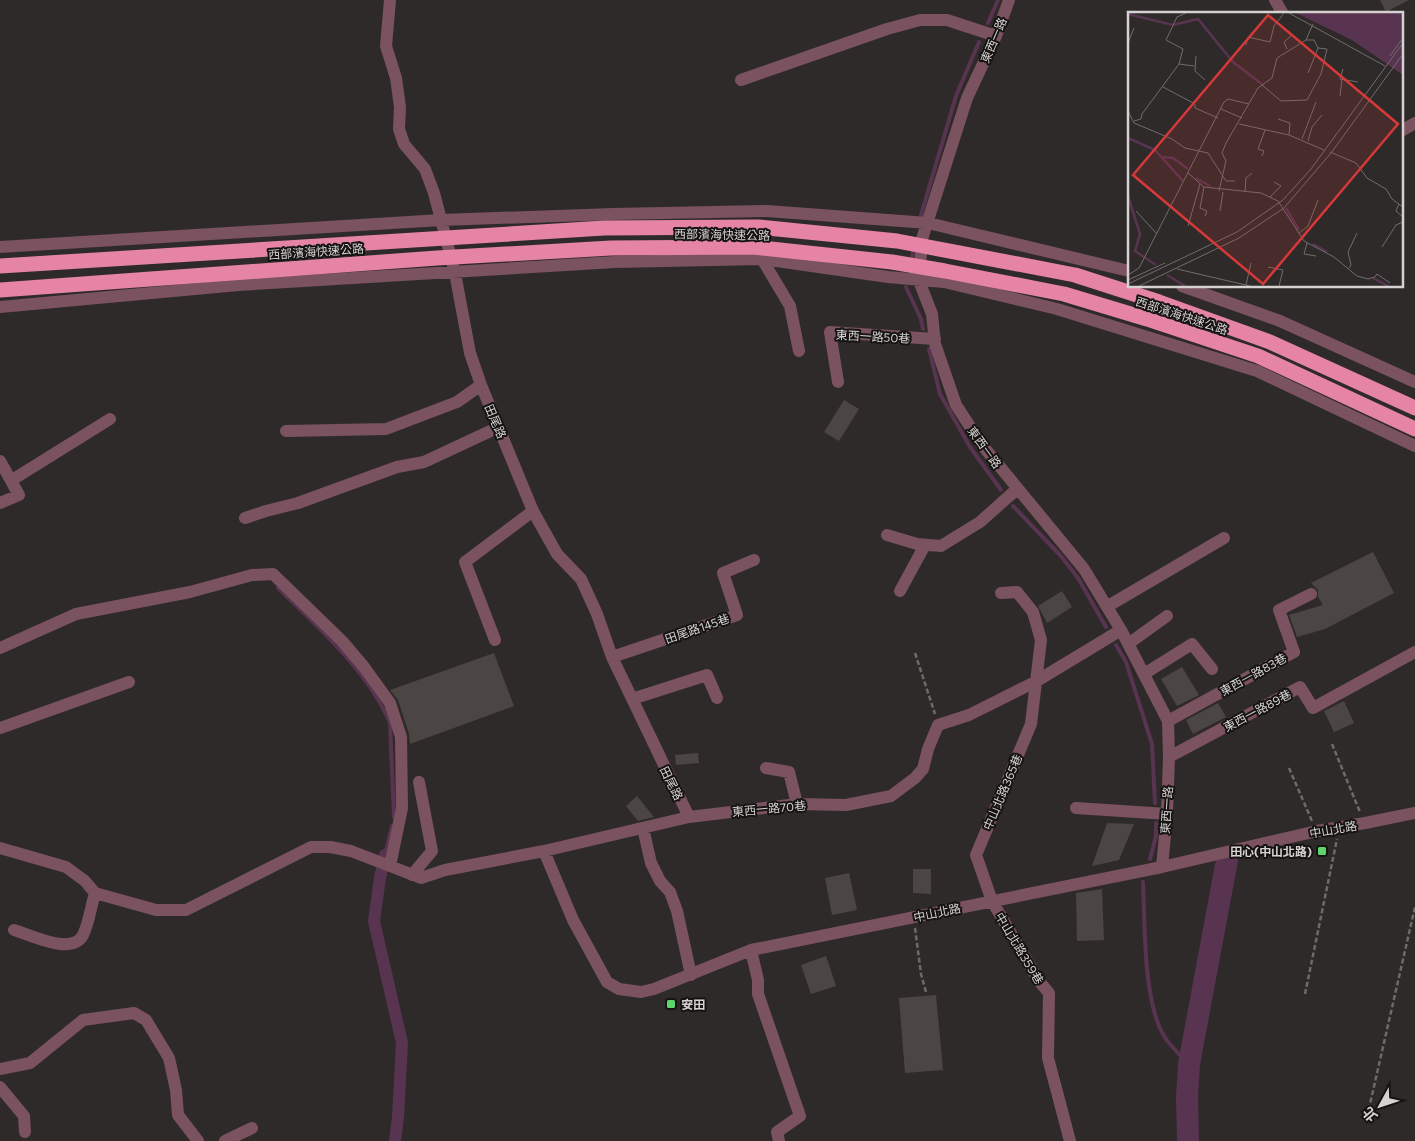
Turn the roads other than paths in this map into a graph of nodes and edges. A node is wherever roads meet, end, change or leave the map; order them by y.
1 (390, 0) edge
2 (1009, 0) edge
3 (1275, 0) edge
4 (1282, 12) edge
5 (996, 36) junction
6 (741, 80) dead end
7 (1415, 123) edge
8 (1402, 130) edge
9 (441, 220) junction
10 (928, 223) junction
11 (0, 248) edge
12 (762, 259) junction
13 (0, 266) edge
14 (1128, 270) edge
15 (455, 273) junction
16 (918, 281) junction
17 (1188, 288) edge
18 (0, 290) edge
19 (0, 306) edge
20 (935, 339) junction
21 (799, 351) dead end
22 (838, 382) dead end
23 (1415, 382) edge
24 (481, 385) junction
25 (1415, 408) edge
26 (110, 419) dead end
27 (499, 427) junction
28 (1415, 429) edge
29 (286, 431) dead end
30 (1415, 446) edge
31 (0, 460) edge
32 (12, 480) junction
33 (1017, 489) junction
34 (0, 503) edge
35 (534, 512) junction
36 (244, 518) dead end
37 (887, 535) dead end
38 (1224, 538) dead end
39 (925, 545) junction
40 (754, 560) dead end
41 (900, 591) dead end
42 (1001, 593) dead end
43 (1312, 594) dead end
44 (1108, 606) junction
45 (1167, 616) dead end
46 (1121, 630) junction
47 (495, 640) dead end
48 (1128, 644) junction
49 (0, 648) edge
50 (1415, 652) edge
51 (612, 657) junction
52 (1212, 670) dead end
53 (1144, 674) junction
54 (129, 682) dead end
55 (1035, 682) junction
56 (718, 698) dead end
57 (632, 700) junction
58 (1168, 722) junction
59 (0, 728) edge
60 (1169, 758) junction
61 (766, 768) dead end
62 (419, 782) dead end
63 (797, 804) junction
64 (1076, 808) dead end
65 (1415, 813) edge
66 (1167, 814) junction
67 (689, 817) junction
68 (643, 828) junction
69 (0, 848) edge
70 (432, 851) junction
71 (544, 851) junction
72 (390, 866) junction
73 (1162, 868) junction
74 (445, 870) junction
75 (412, 875) junction
76 (95, 893) junction
77 (992, 901) junction
78 (14, 930) dead end
79 (751, 950) junction
80 (691, 975) junction
81 (0, 1069) edge
82 (0, 1087) edge
83 (252, 1128) dead end
84 (25, 1132) dead end
85 (198, 1141) edge
86 (225, 1141) edge
87 (779, 1141) edge
88 (1070, 1141) edge

1 - 9 street, 田尾路
2 - 5 street, 東西一路
3 - 4 street
5 - 6 street
5 - 10 street, 東西一路
7 - 8 street
9 - 10 street
9 - 11 street
9 - 15 street, 田尾路
10 - 14 street
10 - 16 street, 東西一路
12 - 15 street
12 - 16 street
12 - 21 street
13 - 25 highway, 西部濱海快速公路
15 - 19 street
15 - 24 street, 田尾路
16 - 20 street, 東西一路
16 - 30 street
17 - 23 street
18 - 28 highway, 西部濱海快速公路
20 - 22 street, 東西一路50巷
20 - 33 street, 東西一路
24 - 27 street, 田尾路
24 - 29 street
26 - 32 street
27 - 35 street, 田尾路
27 - 36 street
31 - 32 street
32 - 34 street
33 - 39 street
33 - 44 street, 東西一路
35 - 47 street
35 - 51 street, 田尾路
37 - 39 street
38 - 44 street
39 - 41 street
40 - 51 street, 田尾路145巷
42 - 55 street, 中山北路365巷
43 - 58 street, 東西一路83巷
44 - 46 street, 東西一路
45 - 48 street
46 - 48 street, 東西一路
46 - 55 street
48 - 53 street, 東西一路
49 - 72 street
50 - 60 street, 東西一路89巷
51 - 57 street, 田尾路
52 - 53 street
53 - 58 street, 東西一路
54 - 59 street
55 - 63 street, 東西一路70巷
55 - 77 street, 中山北路365巷
56 - 57 street
57 - 67 street, 田尾路
58 - 60 street, 東西一路
60 - 66 street, 東西一路
61 - 63 street
62 - 70 street
63 - 67 street, 東西一路70巷
64 - 66 street
65 - 73 street, 中山北路
66 - 73 street, 東西一路
67 - 68 street, 東西一路70巷
68 - 71 street, 東西一路70巷
68 - 80 street
69 - 76 street
70 - 74 street
70 - 75 street
71 - 74 street, 東西一路70巷
71 - 80 street, 中山北路
72 - 75 street, 東西一路70巷
72 - 76 street, 東西一路70巷
73 - 77 street, 中山北路
74 - 75 street, 東西一路70巷
76 - 78 street
77 - 79 street, 中山北路
77 - 88 street, 中山北路359巷
79 - 80 street, 中山北路
79 - 87 street
81 - 85 street
82 - 84 street
83 - 86 street

